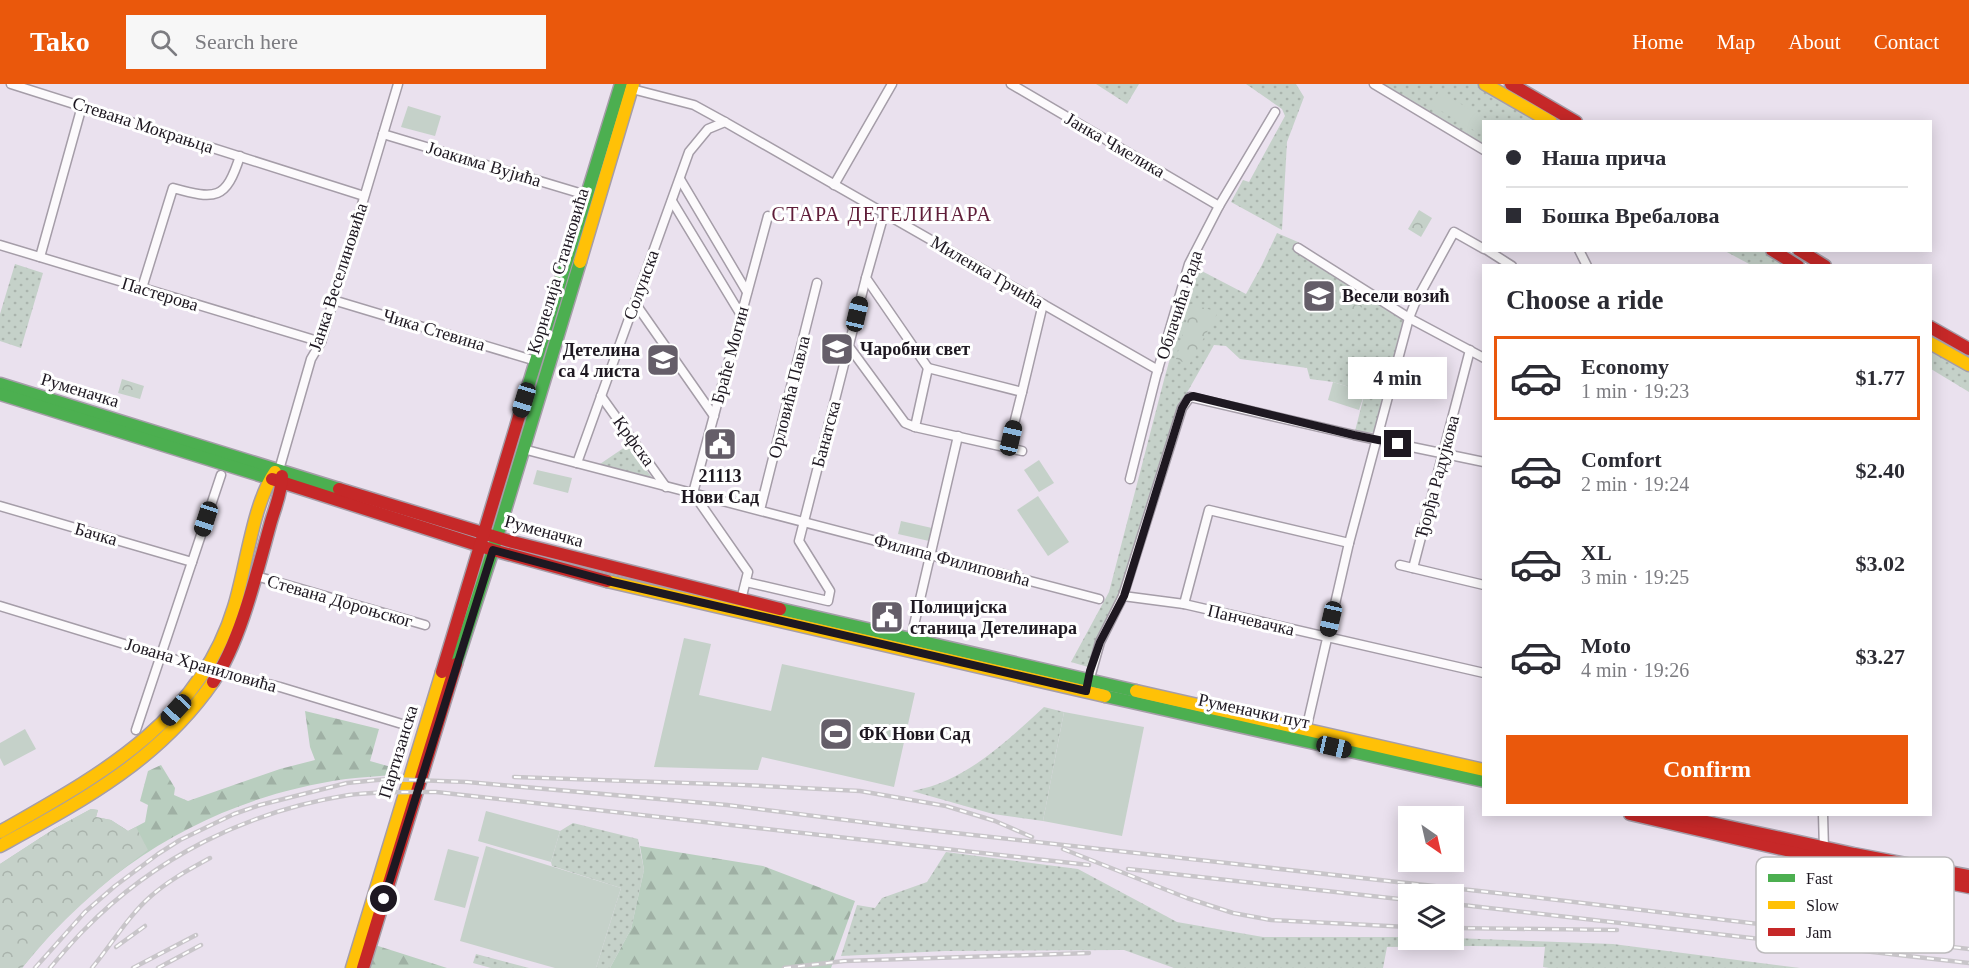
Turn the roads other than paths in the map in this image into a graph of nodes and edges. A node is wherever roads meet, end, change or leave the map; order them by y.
1 (11, 84) edge
2 (398, 84) edge
3 (892, 84) edge
4 (1011, 84) edge
5 (1374, 84) edge
6 (1485, 84) edge
7 (1511, 84) edge
8 (624, 85) edge
9 (82, 106) junction
10 (1275, 112) dead end
11 (1548, 120) edge
12 (1573, 120) edge
13 (725, 122) junction
14 (383, 134) junction
15 (1482, 149) edge
16 (240, 156) junction
17 (680, 179) junction
18 (834, 185) junction
19 (586, 195) junction
20 (364, 196) junction
21 (672, 201) junction
22 (1219, 206) junction
23 (884, 214) junction
24 (768, 216) dead end
25 (0, 245) edge
26 (1298, 248) dead end
27 (1482, 248) edge
28 (1488, 252) edge
29 (1775, 252) edge
30 (1802, 252) edge
31 (40, 257) junction
32 (1509, 264) edge
33 (1795, 264) edge
34 (1822, 264) edge
35 (866, 278) junction
36 (817, 283) dead end
37 (142, 288) junction
38 (747, 292) junction
39 (333, 300) junction
40 (635, 303) junction
41 (1043, 304) junction
42 (741, 315) junction
43 (1409, 318) junction
44 (1932, 328) edge
45 (321, 342) junction
46 (1932, 344) edge
47 (850, 348) junction
48 (1969, 349) edge
49 (1470, 350) junction
50 (1482, 357) edge
51 (536, 361) junction
52 (1969, 365) edge
53 (928, 368) junction
54 (1158, 370) junction
55 (0, 384) edge
56 (1022, 392) junction
57 (0, 394) edge
58 (601, 396) junction
59 (714, 416) junction
60 (915, 427) junction
61 (958, 436) junction
62 (1376, 439) junction
63 (1008, 448) junction
64 (523, 449) junction
65 (1022, 451) dead end
66 (1443, 455) junction
67 (1482, 462) edge
68 (577, 463) junction
69 (221, 475) dead end
70 (277, 477) junction
71 (1130, 479) dead end
72 (666, 487) junction
73 (693, 493) junction
74 (0, 506) edge
75 (760, 510) junction
76 (804, 521) junction
77 (483, 533) junction
78 (496, 537) junction
79 (1349, 543) junction
80 (479, 546) junction
81 (493, 550) junction
82 (931, 554) junction
83 (192, 562) junction
84 (1400, 565) dead end
85 (1413, 568) junction
86 (256, 576) junction
87 (746, 582) junction
88 (1482, 585) edge
89 (1124, 596) junction
90 (1100, 599) dead end
91 (741, 600) junction
92 (1184, 604) junction
93 (0, 606) edge
94 (424, 625) dead end
95 (910, 638) junction
96 (1327, 638) junction
97 (162, 655) junction
98 (207, 669) junction
99 (219, 672) junction
100 (1482, 673) edge
101 (1088, 685) junction
102 (402, 724) dead end
103 (136, 730) dead end
104 (1306, 730) junction
105 (1482, 770) edge
106 (1482, 781) edge
107 (1640, 816) edge
108 (1678, 816) edge
109 (1822, 816) edge
110 (0, 832) edge
111 (0, 846) edge
112 (1824, 853) junction
113 (1841, 857) edge
114 (1849, 857) edge
115 (1954, 874) edge
116 (1969, 876) edge
117 (1954, 883) edge
118 (1969, 887) edge
119 (351, 968) edge
120 (363, 968) edge

1 - 9 street, Стевана Мокрањца
2 - 14 street, Јанка Веселиновића
3 - 18 street
4 - 22 street, Јанка Чмелика
5 - 15 street
6 - 11 main road
7 - 12 main road
8 - 13 street, Миленка Грчића
8 - 19 main road, Корнелија Станковића
8 - 64 main road, Корнелија Станковића
9 - 16 street, Стевана Мокрањца
9 - 31 street
10 - 22 street, Облачића Рада
13 - 17 street, Солунска
13 - 18 street, Миленка Грчића
14 - 19 street, Јоакима Вујића
14 - 20 street, Јанка Веселиновића
16 - 20 street, Стевана Мокрањца
16 - 37 street
17 - 21 street, Солунска
17 - 38 street
18 - 23 street, Миленка Грчића
19 - 51 main road, Корнелија Станковића
20 - 39 street, Јанка Веселиновића
21 - 40 street, Солунска
21 - 42 street
22 - 54 street, Облачића Рада
23 - 35 street, Банатска
23 - 41 street, Миленка Грчића
24 - 38 street, Браће Могин
25 - 31 street, Пастерова
26 - 43 street
27 - 43 street
28 - 32 street
29 - 33 main road
30 - 34 main road
31 - 37 street, Пастерова
35 - 47 street, Банатска
35 - 53 street
36 - 75 street, Орловића Павла
37 - 45 street, Пастерова
38 - 42 street, Браће Могин
39 - 45 street, Јанка Веселиновића
39 - 51 street, Чика Стевина
40 - 58 street, Солунска
40 - 59 street
41 - 54 street, Миленка Грчића
41 - 56 street
42 - 59 street, Браће Могин
43 - 49 street
43 - 62 street
44 - 48 main road
45 - 70 street, Јанка Веселиновића
46 - 52 main road
47 - 60 street
47 - 76 street, Банатска
49 - 50 street
49 - 66 street, Ђорђа Радујкова
51 - 77 main road, Корнелија Станковића
53 - 56 street
53 - 60 street
54 - 71 street, Облачића Рада
55 - 70 main road, Руменачка
56 - 63 street
57 - 70 main road, Руменачка
58 - 68 street, Солунска
58 - 72 street, Крфска
59 - 73 street, Браће Могин
60 - 61 street
61 - 63 street
61 - 82 street
62 - 66 street
62 - 79 street
62 - 89 street
63 - 65 street
64 - 68 street, Филипа Филиповића
64 - 78 main road, Корнелија Станковића
66 - 67 street
66 - 85 street, Ђорђа Радујкова
68 - 72 street, Филипа Филиповића
69 - 83 street
70 - 77 main road, Руменачка
70 - 80 main road, Руменачка
70 - 86 main road
70 - 98 main road
72 - 73 street, Филипа Филиповића
73 - 75 street, Филипа Филиповића
73 - 87 street
74 - 83 street, Бачка
75 - 76 street, Филипа Филиповића
76 - 82 street, Филипа Филиповића
76 - 87 street
77 - 78 main road, Руменачка
77 - 80 main road, Корнелија Станковића
78 - 81 main road, Партизанска
78 - 91 main road, Руменачка
79 - 92 street
79 - 96 street
80 - 81 main road, Руменачка
80 - 119 main road, Партизанска
81 - 101 main road, Руменачка
81 - 120 main road, Партизанска
82 - 90 street, Филипа Филиповића
82 - 95 street
83 - 97 street
84 - 85 street
85 - 88 street
86 - 94 street, Стевана Дороњског
86 - 99 main road
87 - 91 street
89 - 92 street, Панчевачка
89 - 101 street
91 - 95 main road, Руменачка
92 - 96 street, Панчевачка
93 - 97 street, Јована Храниловића
95 - 101 main road, Руменачка
96 - 100 street, Панчевачка
96 - 104 street
97 - 98 street, Јована Храниловића
97 - 103 street
98 - 99 street, Јована Храниловића
98 - 110 main road
99 - 102 street, Јована Храниловића
99 - 111 main road
101 - 104 main road, Руменачки пут
101 - 106 main road, Руменачки пут
104 - 105 main road, Руменачки пут
107 - 112 main road
108 - 112 main road
109 - 112 street
112 - 113 main road
112 - 114 main road
115 - 116 main road
117 - 118 main road

